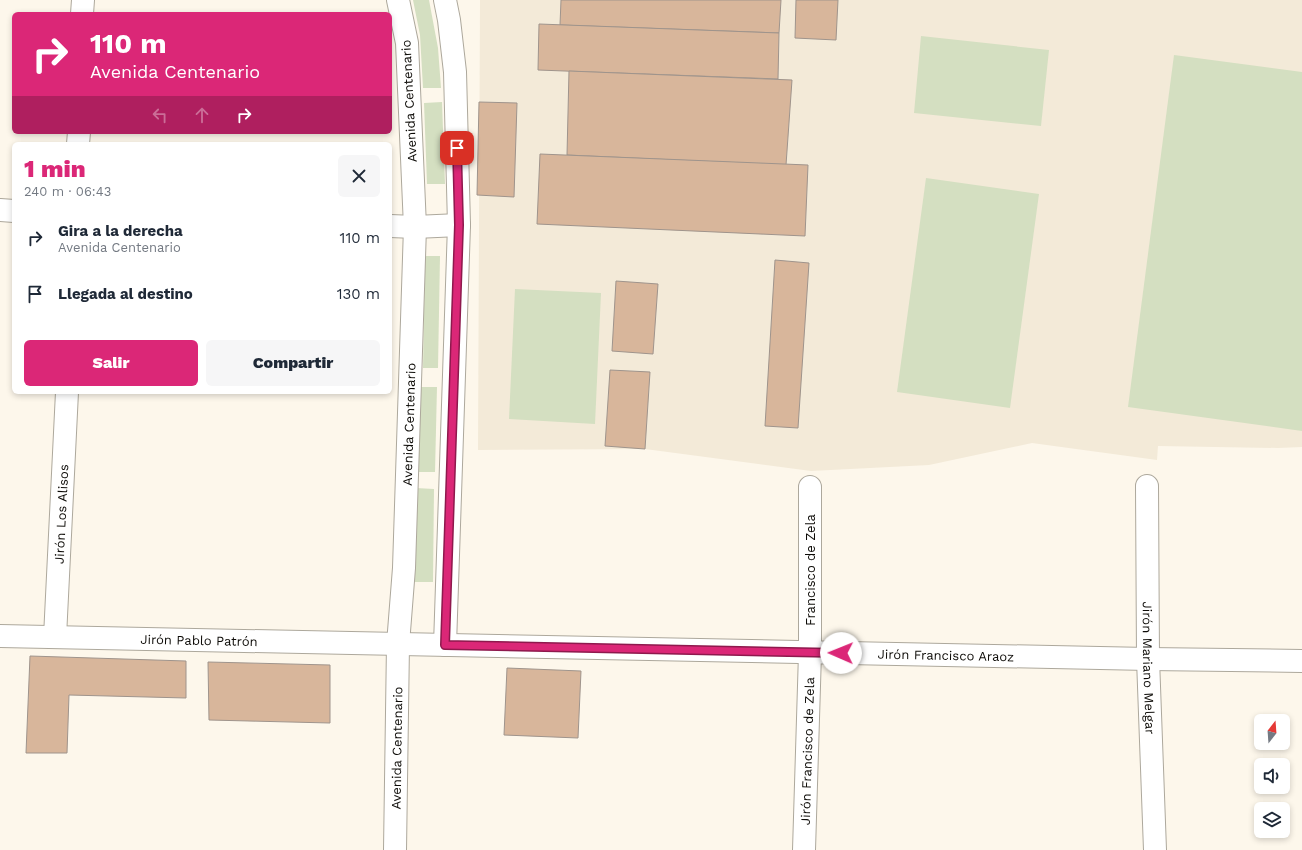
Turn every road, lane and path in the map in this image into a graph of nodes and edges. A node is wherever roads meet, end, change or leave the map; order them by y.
1 (83, 0) edge
2 (398, 0) edge
3 (445, 0) edge
4 (82, 12) edge
5 (0, 210) edge
6 (12, 211) edge
7 (459, 225) junction
8 (392, 226) edge
9 (415, 227) junction
10 (67, 394) edge
11 (1147, 486) dead end
12 (810, 487) dead end
13 (0, 636) edge
14 (55, 637) junction
15 (398, 644) junction
16 (445, 645) junction
17 (810, 653) junction
18 (1148, 659) junction
19 (1302, 660) edge
20 (395, 850) edge
21 (804, 850) edge
22 (1155, 850) edge

1 - 4 main road
2 - 9 main road, Avenida Centenario
3 - 7 main road
5 - 6 main road
7 - 9 main road
7 - 16 main road
8 - 9 main road
9 - 15 main road, Avenida Centenario
10 - 14 main road, Jirón Los Alisos
11 - 18 main road, Jirón Mariano Melgar
12 - 17 main road, Francisco de Zela
13 - 14 main road, Jirón Pablo Patrón
14 - 15 main road, Jirón Pablo Patrón
15 - 16 main road, Jirón Pablo Patrón
15 - 20 main road, Avenida Centenario
16 - 17 main road, Jirón Francisco Araoz
17 - 18 main road, Jirón Francisco Araoz
17 - 21 main road, Jirón Francisco de Zela
18 - 19 main road, Jirón Francisco Araoz
18 - 22 main road, Jirón Mariano Melgar

